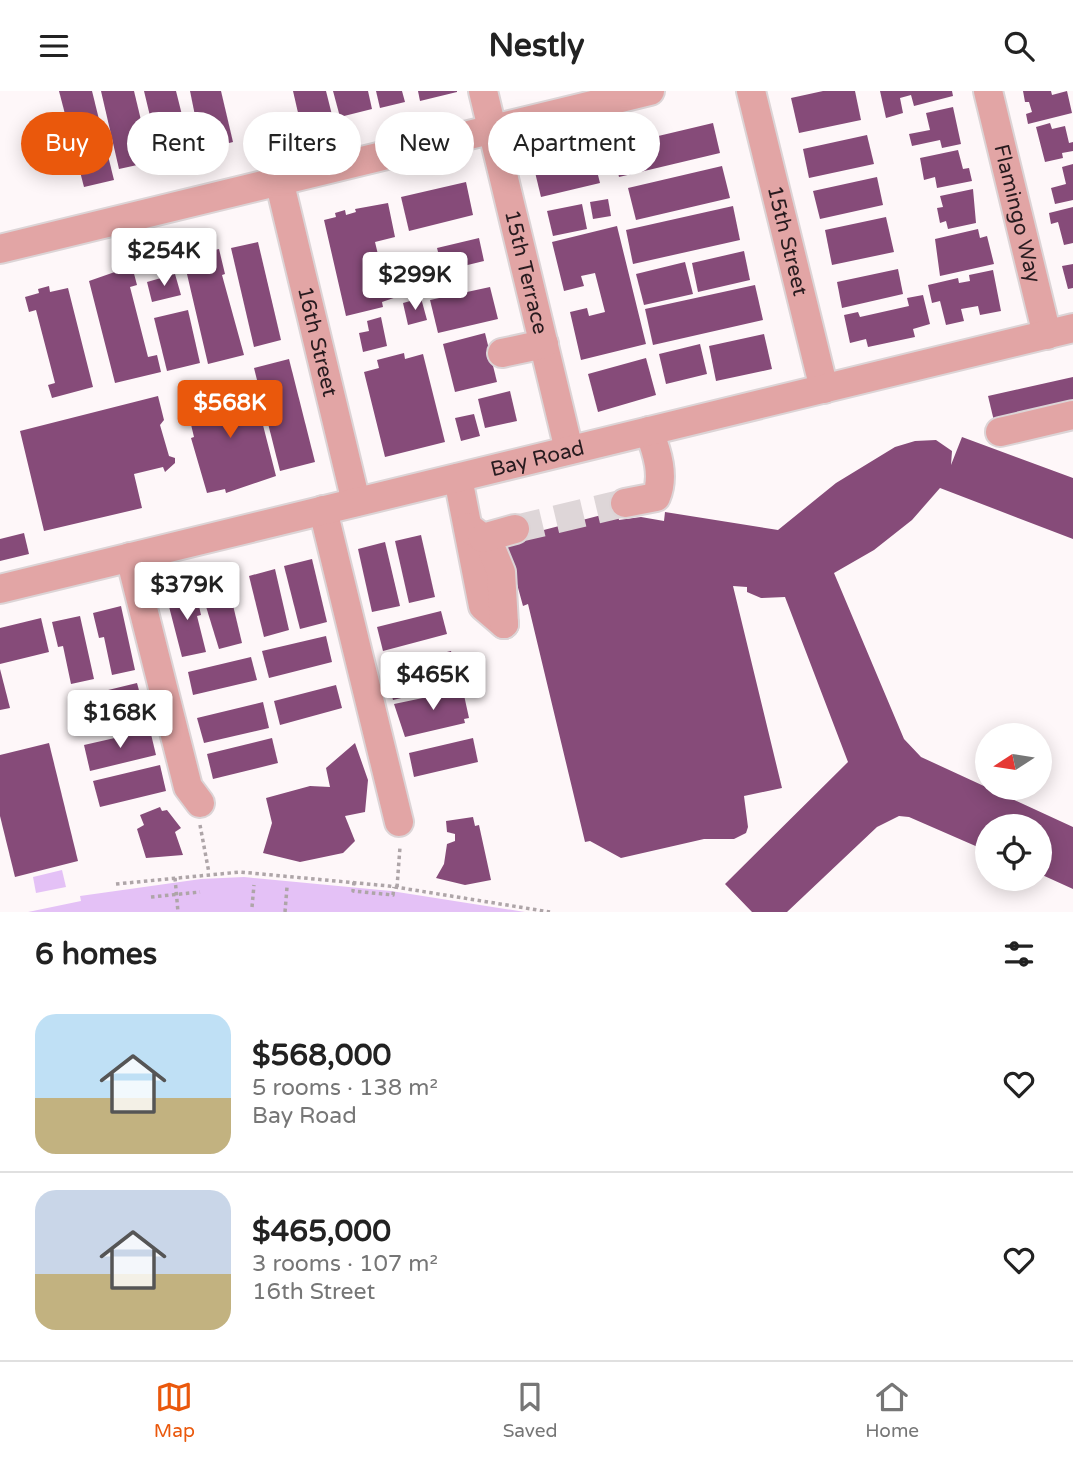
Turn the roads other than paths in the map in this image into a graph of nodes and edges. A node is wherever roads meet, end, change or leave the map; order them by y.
1 (483, 91) edge
2 (650, 91) edge
3 (751, 91) edge
4 (988, 91) edge
5 (489, 112) edge
6 (558, 112) edge
7 (488, 128) edge
8 (504, 175) edge
9 (279, 180) junction
10 (0, 249) edge
11 (1060, 332) edge
12 (544, 344) junction
13 (502, 353) dead end
14 (824, 389) junction
15 (1072, 418) edge
16 (649, 431) junction
17 (1000, 432) dead end
18 (569, 450) junction
19 (458, 478) junction
20 (356, 502) junction
21 (625, 503) tunnel mouth
22 (323, 510) junction
23 (514, 529) tunnel mouth
24 (131, 557) junction
25 (9, 577) edge
26 (200, 813) road end
27 (399, 835) road end

1 - 5 street, 15th Terrace
2 - 6 street
3 - 14 street, 15th Street
4 - 11 street, Flamingo Way
7 - 9 street
8 - 12 street, 15th Terrace
9 - 10 street
9 - 20 street, 16th Street
11 - 14 street, Bay Road
12 - 13 street
12 - 18 street, 15th Terrace
14 - 16 street, Bay Road
15 - 17 street
16 - 18 street, Bay Road
16 - 21 street
18 - 19 street, Bay Road
19 - 20 street, Bay Road
19 - 23 street
20 - 22 street, Bay Road
22 - 24 street, Bay Road
22 - 27 street
24 - 25 street, Bay Road
24 - 26 street

